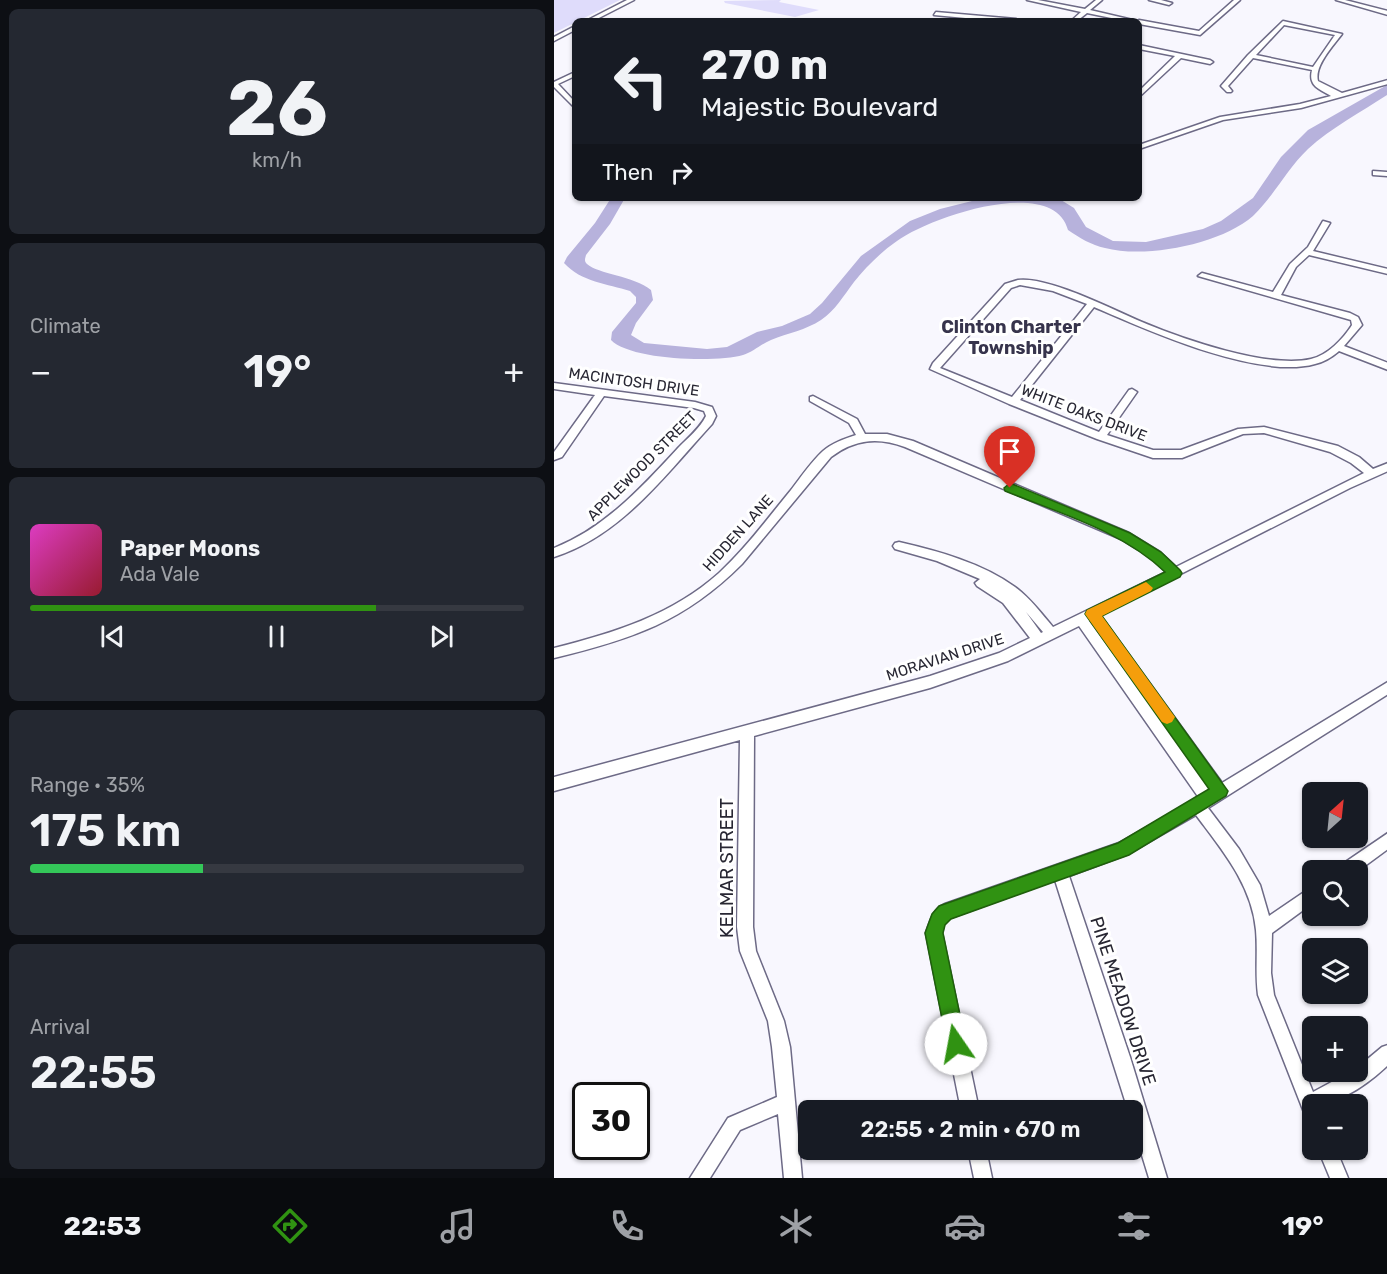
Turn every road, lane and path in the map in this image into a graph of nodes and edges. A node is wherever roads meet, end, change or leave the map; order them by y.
1 (631, 0) edge
2 (1032, 0) edge
3 (1099, 0) edge
4 (1152, 0) edge
5 (1237, 0) edge
6 (1339, 0) edge
7 (1169, 3) dead end
8 (1088, 12) junction
9 (936, 14) dead end
10 (1388, 14) edge
11 (595, 18) edge
12 (982, 18) edge
13 (1079, 18) edge
14 (1119, 18) edge
15 (1142, 23) edge
16 (572, 30) edge
17 (554, 39) edge
18 (1142, 48) edge
19 (1179, 56) junction
20 (1250, 56) junction
21 (1210, 62) dead end
22 (1315, 69) junction
23 (572, 75) edge
24 (1388, 82) edge
25 (554, 84) edge
26 (1229, 91) dead end
27 (1142, 93) edge
28 (1340, 96) junction
29 (572, 103) edge
30 (1142, 146) edge
31 (1376, 173) dead end
32 (1388, 174) edge
33 (1326, 223) dead end
34 (1306, 252) junction
35 (1388, 272) edge
36 (1202, 276) dead end
37 (1275, 297) junction
38 (1093, 302) junction
39 (1338, 347) junction
40 (1388, 367) edge
41 (554, 386) edge
42 (602, 392) junction
43 (1132, 392) dead end
44 (813, 399) dead end
45 (1013, 402) junction
46 (710, 410) joint
47 (862, 437) junction
48 (1101, 437) junction
49 (554, 456) edge
50 (1388, 467) edge
51 (1372, 474) junction
52 (554, 553) edge
53 (943, 565) dead end
54 (1175, 573) junction
55 (1025, 611) junction
56 (1087, 616) junction
57 (1052, 634) junction
58 (1039, 640) junction
59 (554, 653) edge
60 (1388, 687) edge
61 (747, 732) junction
62 (554, 784) edge
63 (1208, 799) junction
64 (1388, 840) edge
65 (1360, 860) edge
66 (1060, 871) junction
67 (1302, 902) edge
68 (1264, 929) junction
69 (1388, 1053) edge
70 (1305, 1094) edge
71 (1334, 1094) edge
72 (968, 1100) edge
73 (786, 1102) junction
74 (979, 1160) edge
75 (1332, 1160) edge
76 (699, 1178) edge
77 (793, 1178) edge
78 (983, 1178) edge
79 (1158, 1178) edge
80 (1339, 1178) edge

1 - 11 street
2 - 8 street
3 - 8 street
4 - 7 street
5 - 15 street
6 - 10 street
8 - 13 street
8 - 14 street
9 - 12 street
16 - 17 street
18 - 19 street
19 - 21 street
19 - 27 street
20 - 22 street
20 - 22 street
20 - 26 street
22 - 28 street
23 - 25 street
24 - 28 street
25 - 29 street
28 - 30 street
31 - 32 street
33 - 34 street
34 - 35 street
34 - 37 street
36 - 37 street
37 - 39 street
38 - 39 street
38 - 45 street
38 - 45 street, WHITE OAKS DRIVE
39 - 40 street
41 - 42 street, MACINTOSH DRIVE
42 - 46 street, MACINTOSH DRIVE
42 - 49 street
43 - 48 street
44 - 47 street
45 - 48 street, WHITE OAKS DRIVE
46 - 52 street, APPLEWOOD STREET
47 - 54 street
47 - 59 street, HIDDEN LANE
48 - 51 street, WHITE OAKS DRIVE
50 - 51 street, MORAVIAN DRIVE
51 - 54 street, MORAVIAN DRIVE
53 - 55 street
54 - 56 street, MORAVIAN DRIVE
55 - 57 street
55 - 58 street
56 - 57 street, MORAVIAN DRIVE
56 - 63 street
57 - 58 street, MORAVIAN DRIVE
58 - 61 street, MORAVIAN DRIVE
60 - 63 street
61 - 62 street, MORAVIAN DRIVE
61 - 73 street, KELMAR STREET
63 - 66 street
63 - 68 street
64 - 65 street
66 - 72 street
66 - 79 street, PINE MEADOW DRIVE
67 - 68 street
68 - 70 street
69 - 71 street
73 - 76 street
73 - 77 street, KELMAR STREET
74 - 78 street
75 - 80 street

